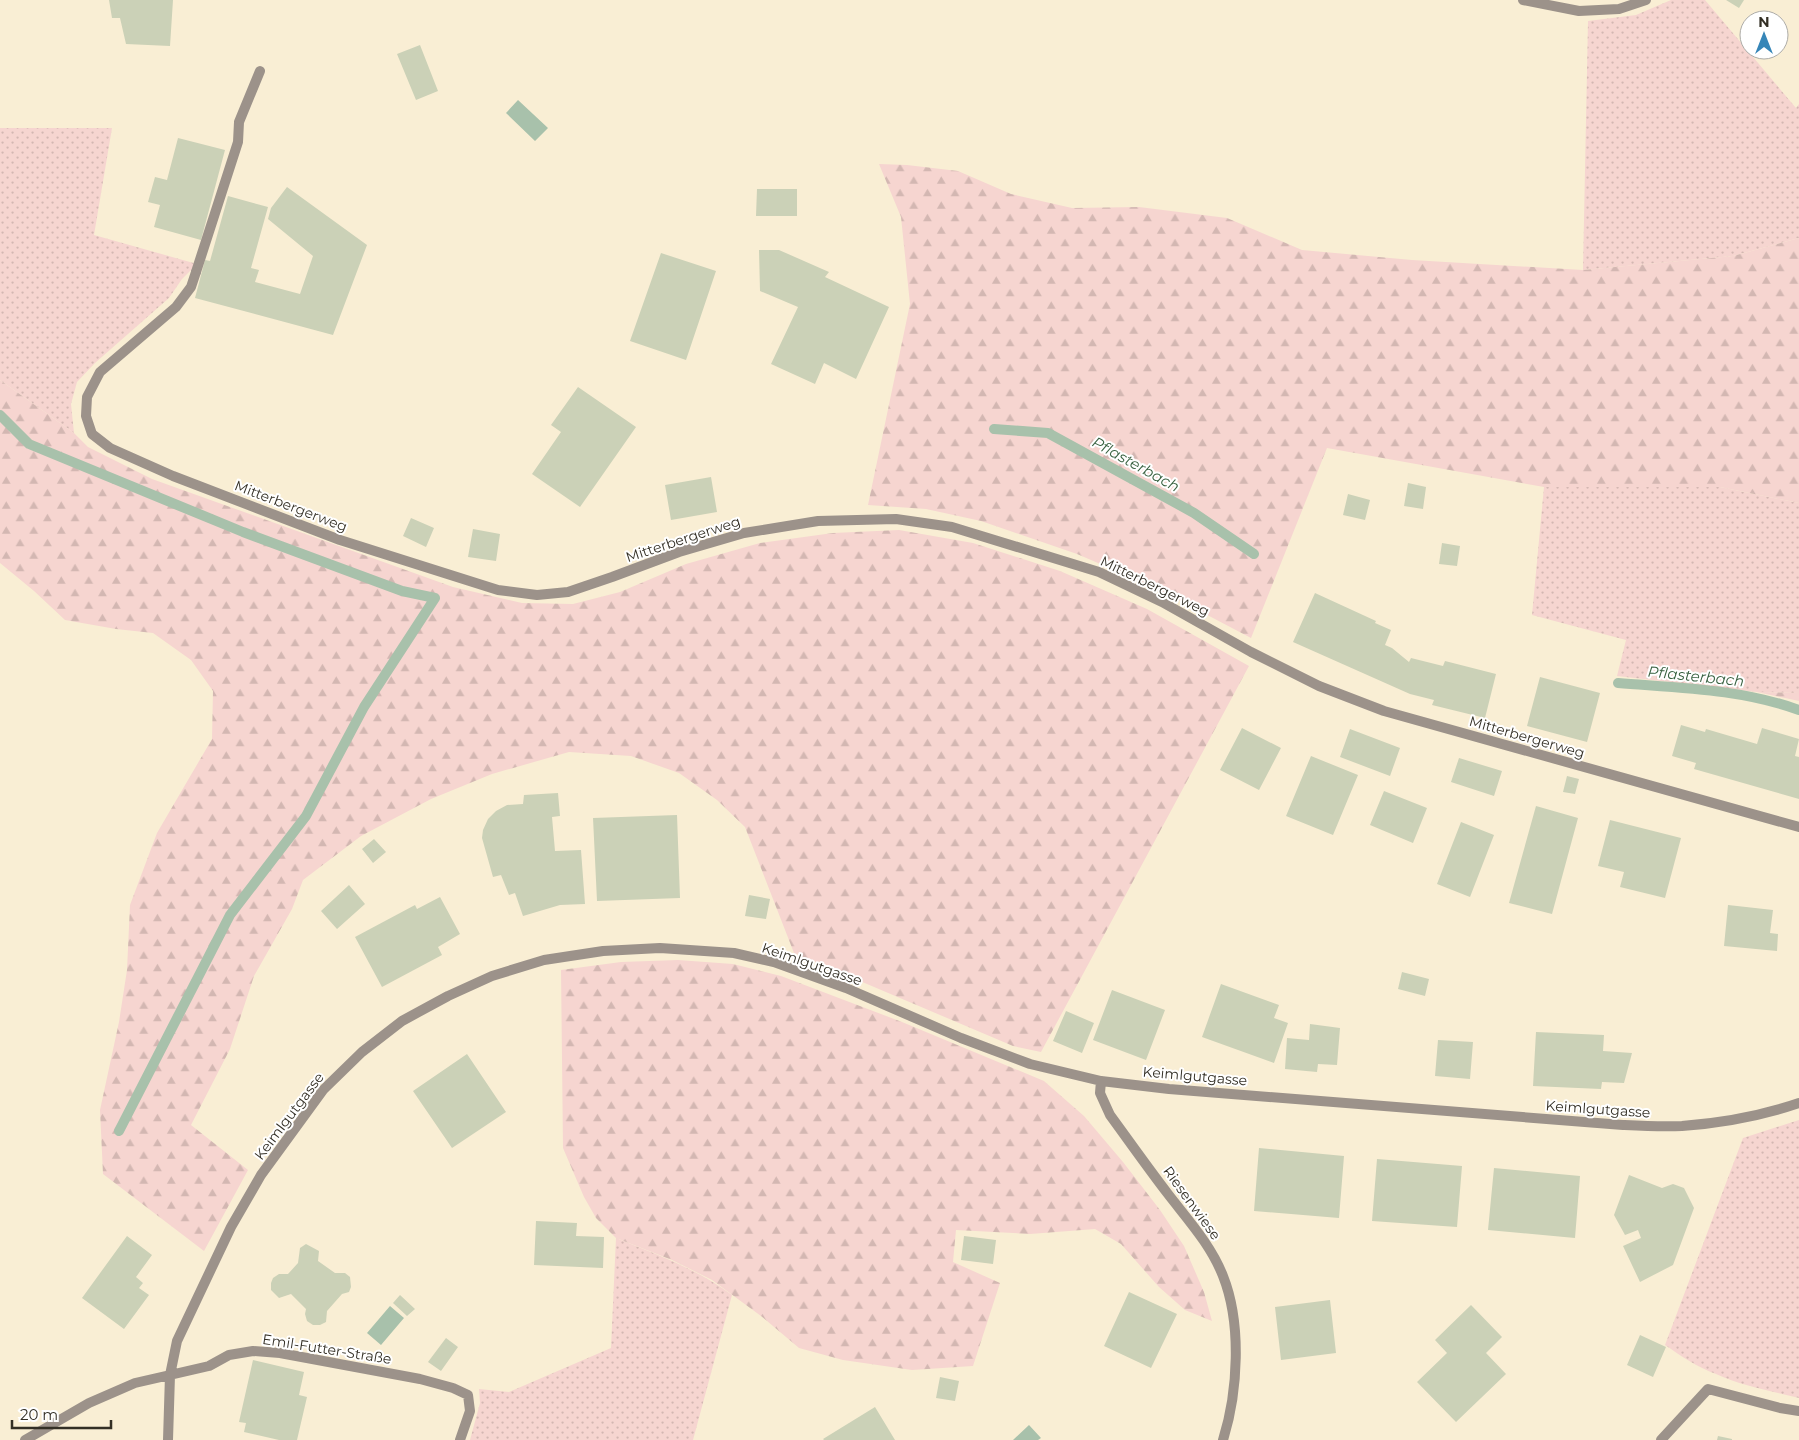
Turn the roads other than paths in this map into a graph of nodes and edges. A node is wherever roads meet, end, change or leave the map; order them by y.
1 (1523, 0) edge
2 (1646, 0) edge
3 (260, 71) dead end
4 (1799, 827) edge
5 (1101, 1081) junction
6 (1799, 1103) edge
7 (170, 1375) junction
8 (1799, 1411) edge
9 (25, 1440) edge
10 (168, 1440) edge
11 (460, 1440) edge
12 (1223, 1440) edge
13 (1661, 1440) edge

1 - 2 street
3 - 4 street, Mitterbergerweg
5 - 6 street, Keimlgutgasse
5 - 7 street, Keimlgutgasse
5 - 12 street, Riesenwiese
7 - 9 street
7 - 10 street
7 - 11 street, Emil-Futter-Straße
8 - 13 street

